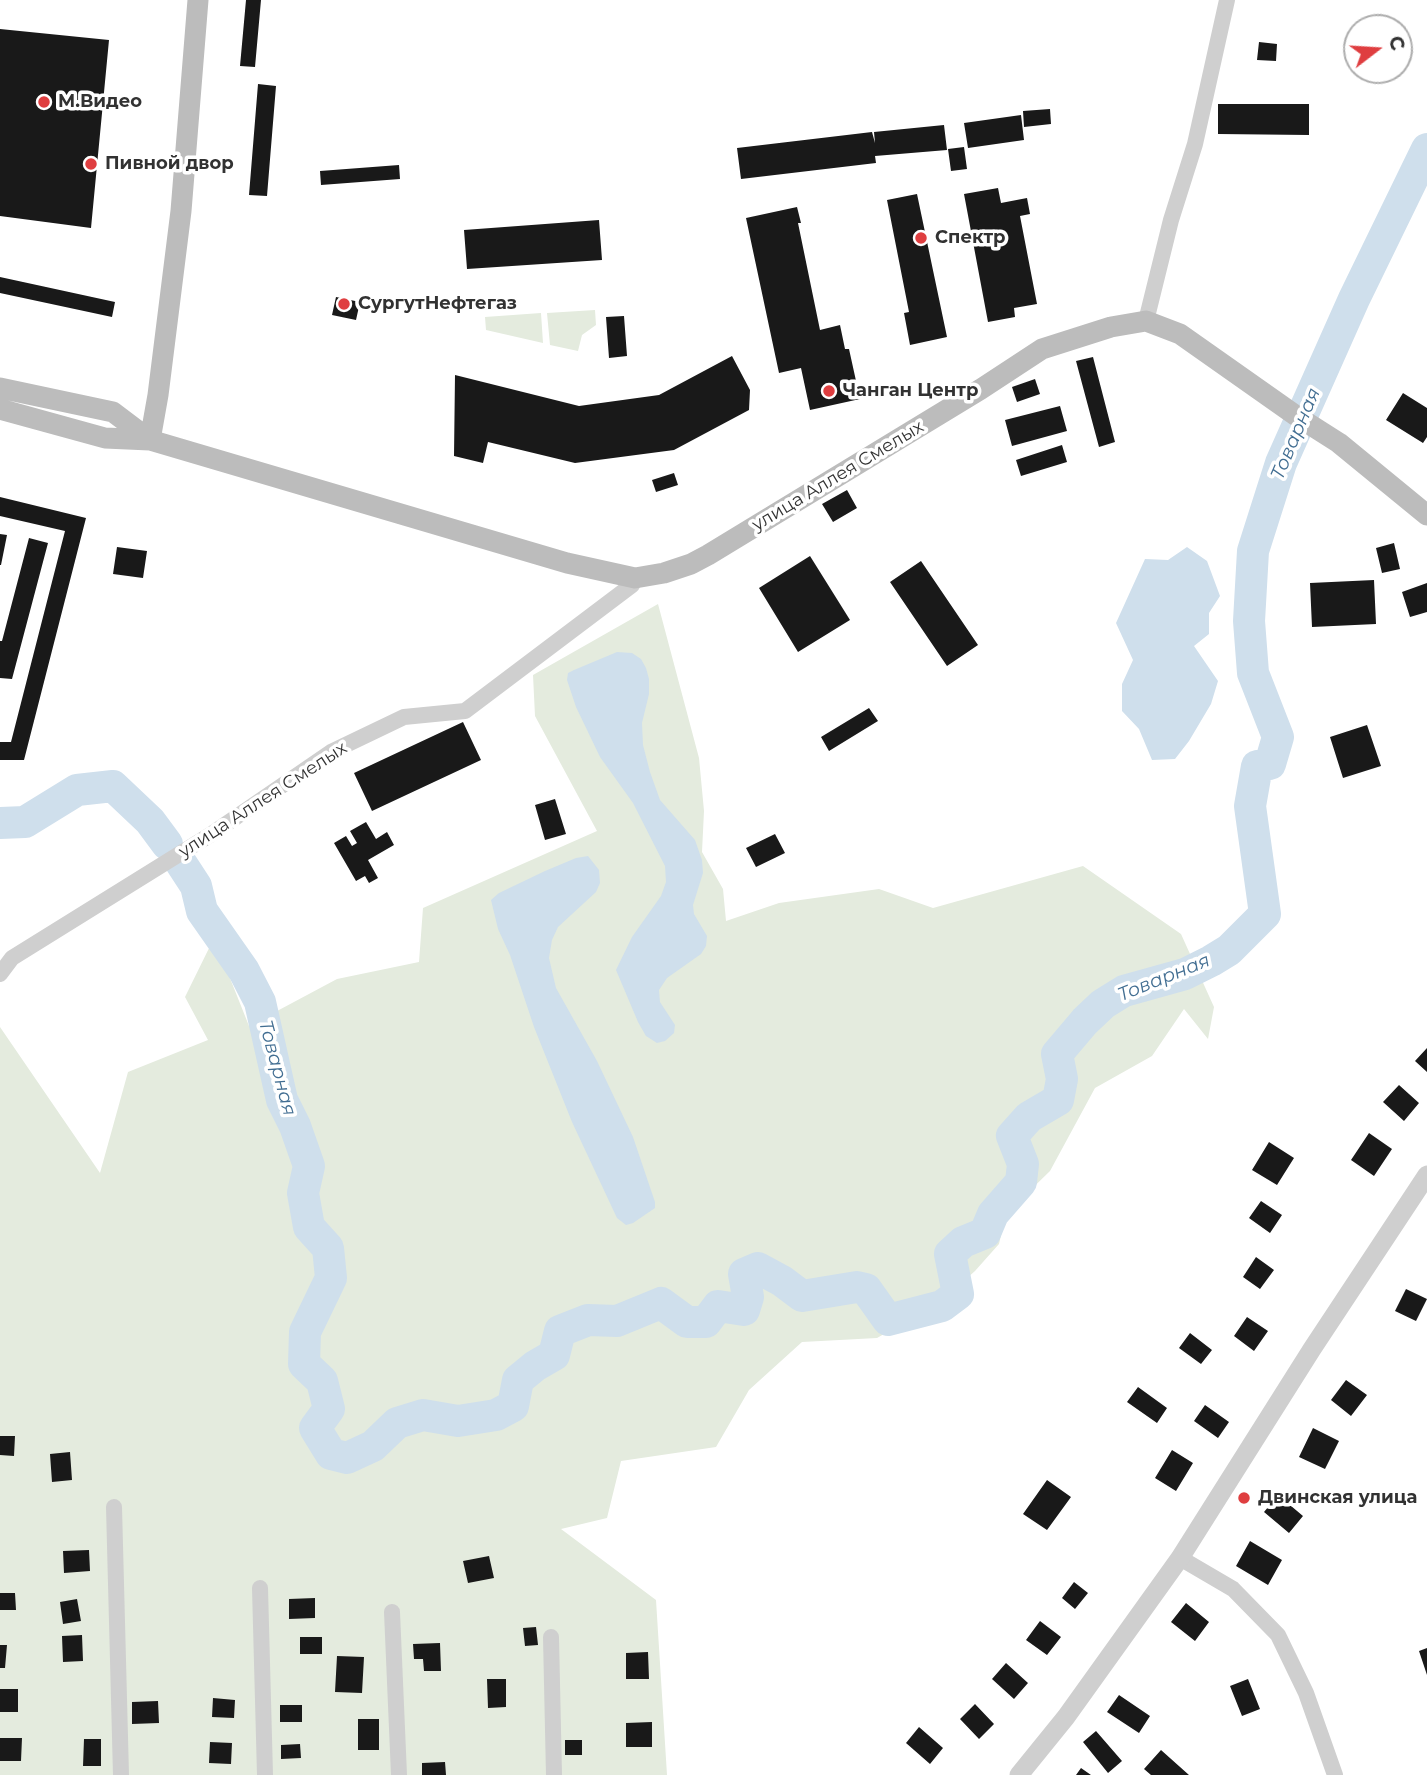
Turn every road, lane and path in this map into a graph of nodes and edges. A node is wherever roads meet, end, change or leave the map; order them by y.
1 (198, 0) edge
2 (1227, 0) edge
3 (1146, 321) junction
4 (0, 388) edge
5 (0, 409) edge
6 (150, 440) junction
7 (1427, 515) edge
8 (635, 578) junction
9 (0, 974) edge
10 (1427, 1175) edge
11 (114, 1507) dead end
12 (1180, 1558) junction
13 (260, 1588) dead end
14 (392, 1612) dead end
15 (551, 1637) dead end
16 (121, 1775) edge
17 (265, 1775) edge
18 (399, 1775) edge
19 (554, 1775) edge
20 (1019, 1775) edge
21 (1335, 1775) edge

1 - 6 main road
2 - 3 street
3 - 7 main road
3 - 8 main road, улица Аллея Смелых
4 - 6 main road
5 - 6 main road, улица Аллея Смелых
6 - 8 main road, улица Аллея Смелых
8 - 9 street, улица Аллея Смелых
10 - 12 street
11 - 16 street
12 - 20 street
12 - 21 street
13 - 17 street
14 - 18 street
15 - 19 street

